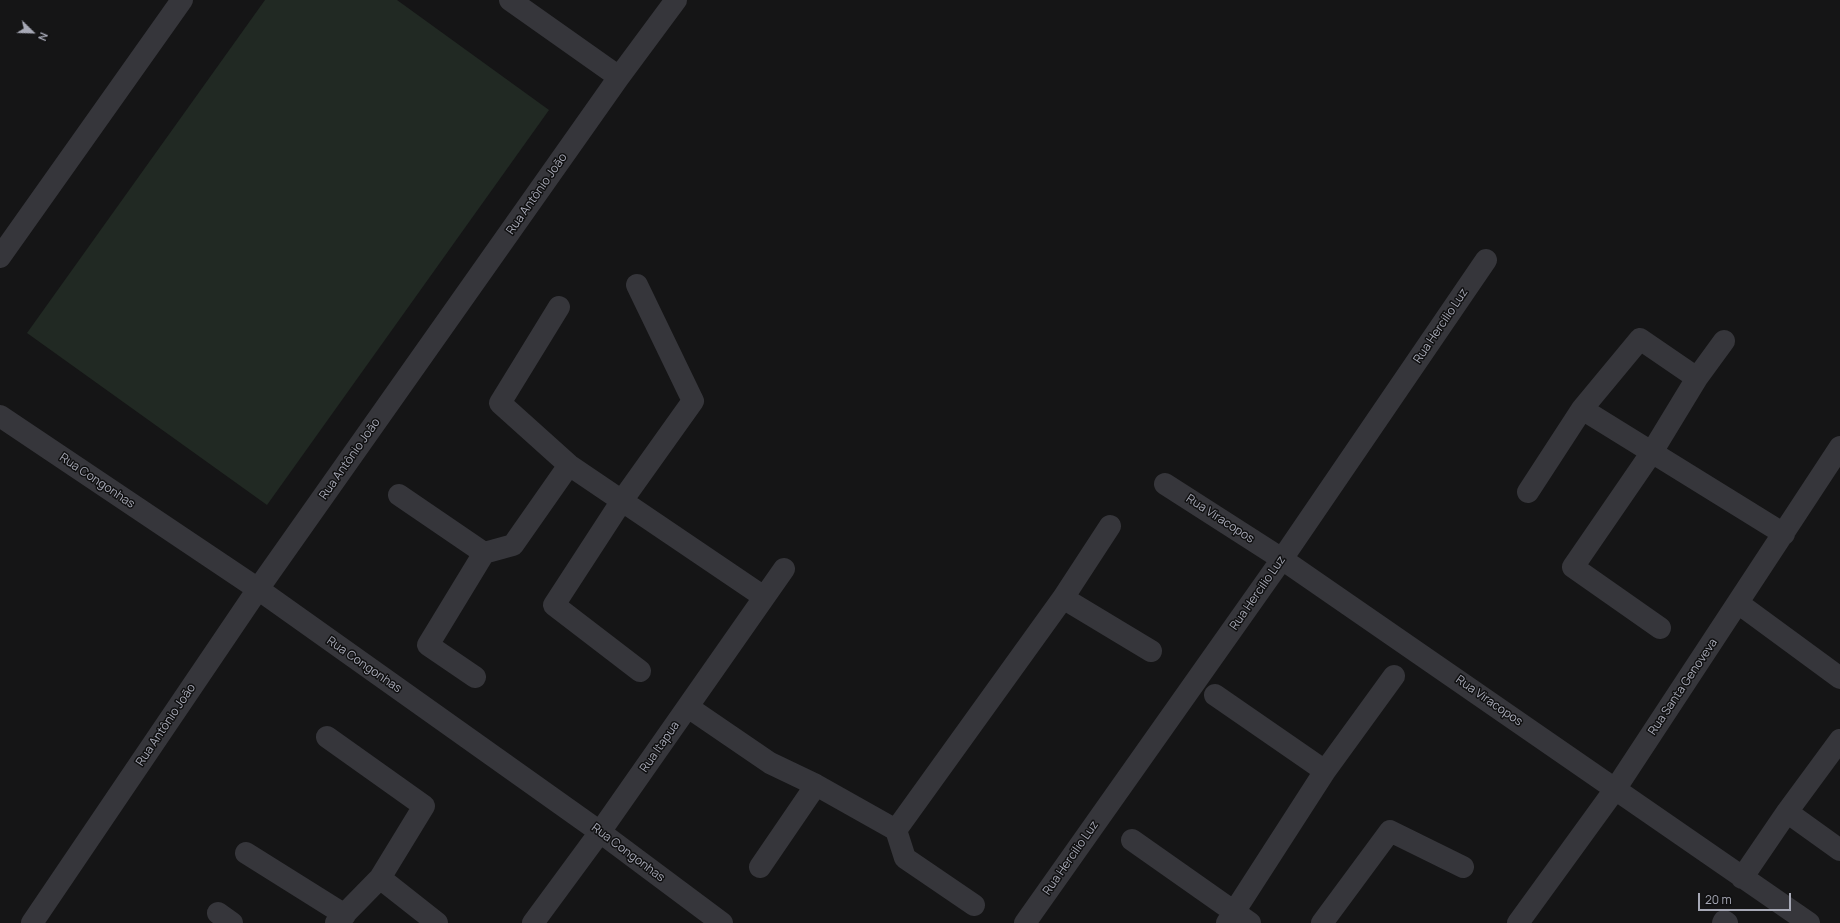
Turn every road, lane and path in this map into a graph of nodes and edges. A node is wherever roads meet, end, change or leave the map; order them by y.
1 (182, 0) edge
2 (510, 0) edge
3 (676, 0) edge
4 (619, 77) junction
5 (0, 257) edge
6 (1486, 260) dead end
7 (637, 285) dead end
8 (558, 307) dead end
9 (1724, 341) dead end
10 (1697, 378) junction
11 (1582, 409) junction
12 (0, 416) edge
13 (1840, 447) edge
14 (1652, 452) junction
15 (569, 465) junction
16 (1165, 484) dead end
17 (1528, 492) dead end
18 (399, 495) dead end
19 (621, 502) junction
20 (1110, 526) dead end
21 (1784, 534) junction
22 (484, 553) junction
23 (1282, 559) junction
24 (784, 568) dead end
25 (258, 589) junction
26 (764, 597) junction
27 (1063, 598) junction
28 (1738, 603) junction
29 (1660, 628) dead end
30 (1151, 651) dead end
31 (640, 671) dead end
32 (1394, 676) dead end
33 (474, 677) dead end
34 (1840, 678) edge
35 (1214, 695) dead end
36 (688, 707) junction
37 (327, 737) dead end
38 (1840, 740) edge
39 (1324, 771) junction
40 (816, 785) junction
41 (1616, 788) junction
42 (1787, 812) junction
43 (896, 830) junction
44 (600, 832) junction
45 (1132, 840) dead end
46 (1840, 850) edge
47 (246, 853) dead end
48 (760, 867) dead end
49 (1462, 867) dead end
50 (380, 878) junction
51 (1742, 878) junction
52 (974, 904) dead end
53 (341, 919) edge
54 (1238, 919) edge
55 (32, 923) edge
56 (437, 923) edge
57 (533, 923) edge
58 (722, 923) edge
59 (1025, 923) edge
60 (1322, 923) edge
61 (1518, 923) edge
62 (1723, 923) edge
63 (1727, 923) edge
64 (1809, 923) edge

1 - 5 street
2 - 4 street
3 - 4 street, Rua Antônio João
4 - 25 street, Rua Antônio João
6 - 23 street, Rua Hercilio Luz
7 - 19 street
8 - 15 street
9 - 10 street
10 - 11 street
10 - 14 street
11 - 14 street
11 - 17 street
12 - 25 street, Rua Congonhas
13 - 21 street, Rua Santa Genoveva
14 - 21 street
14 - 29 street
15 - 19 street
15 - 22 street
16 - 23 street, Rua Viracopos
18 - 22 street
19 - 26 street
19 - 31 street
20 - 27 street
21 - 28 street, Rua Santa Genoveva
22 - 33 street
23 - 41 street, Rua Viracopos
23 - 59 street, Rua Hercilio Luz
24 - 26 street, Rua Itapua
25 - 44 street, Rua Congonhas
25 - 55 street, Rua Antônio João
26 - 36 street, Rua Itapua
27 - 30 street
27 - 43 street
28 - 34 street
28 - 41 street, Rua Santa Genoveva
32 - 39 street
35 - 39 street
36 - 40 street
36 - 44 street, Rua Itapua
37 - 50 street
38 - 42 street
39 - 54 street
40 - 43 street
40 - 48 street
41 - 51 street, Rua Viracopos
41 - 61 street, Rua Santa Genoveva
42 - 46 street
42 - 51 street
43 - 52 street
44 - 57 street, Rua Itapua
44 - 58 street, Rua Congonhas
45 - 54 street
47 - 53 street
49 - 60 street
50 - 53 street
50 - 56 street
51 - 64 street, Rua Viracopos
62 - 63 street

